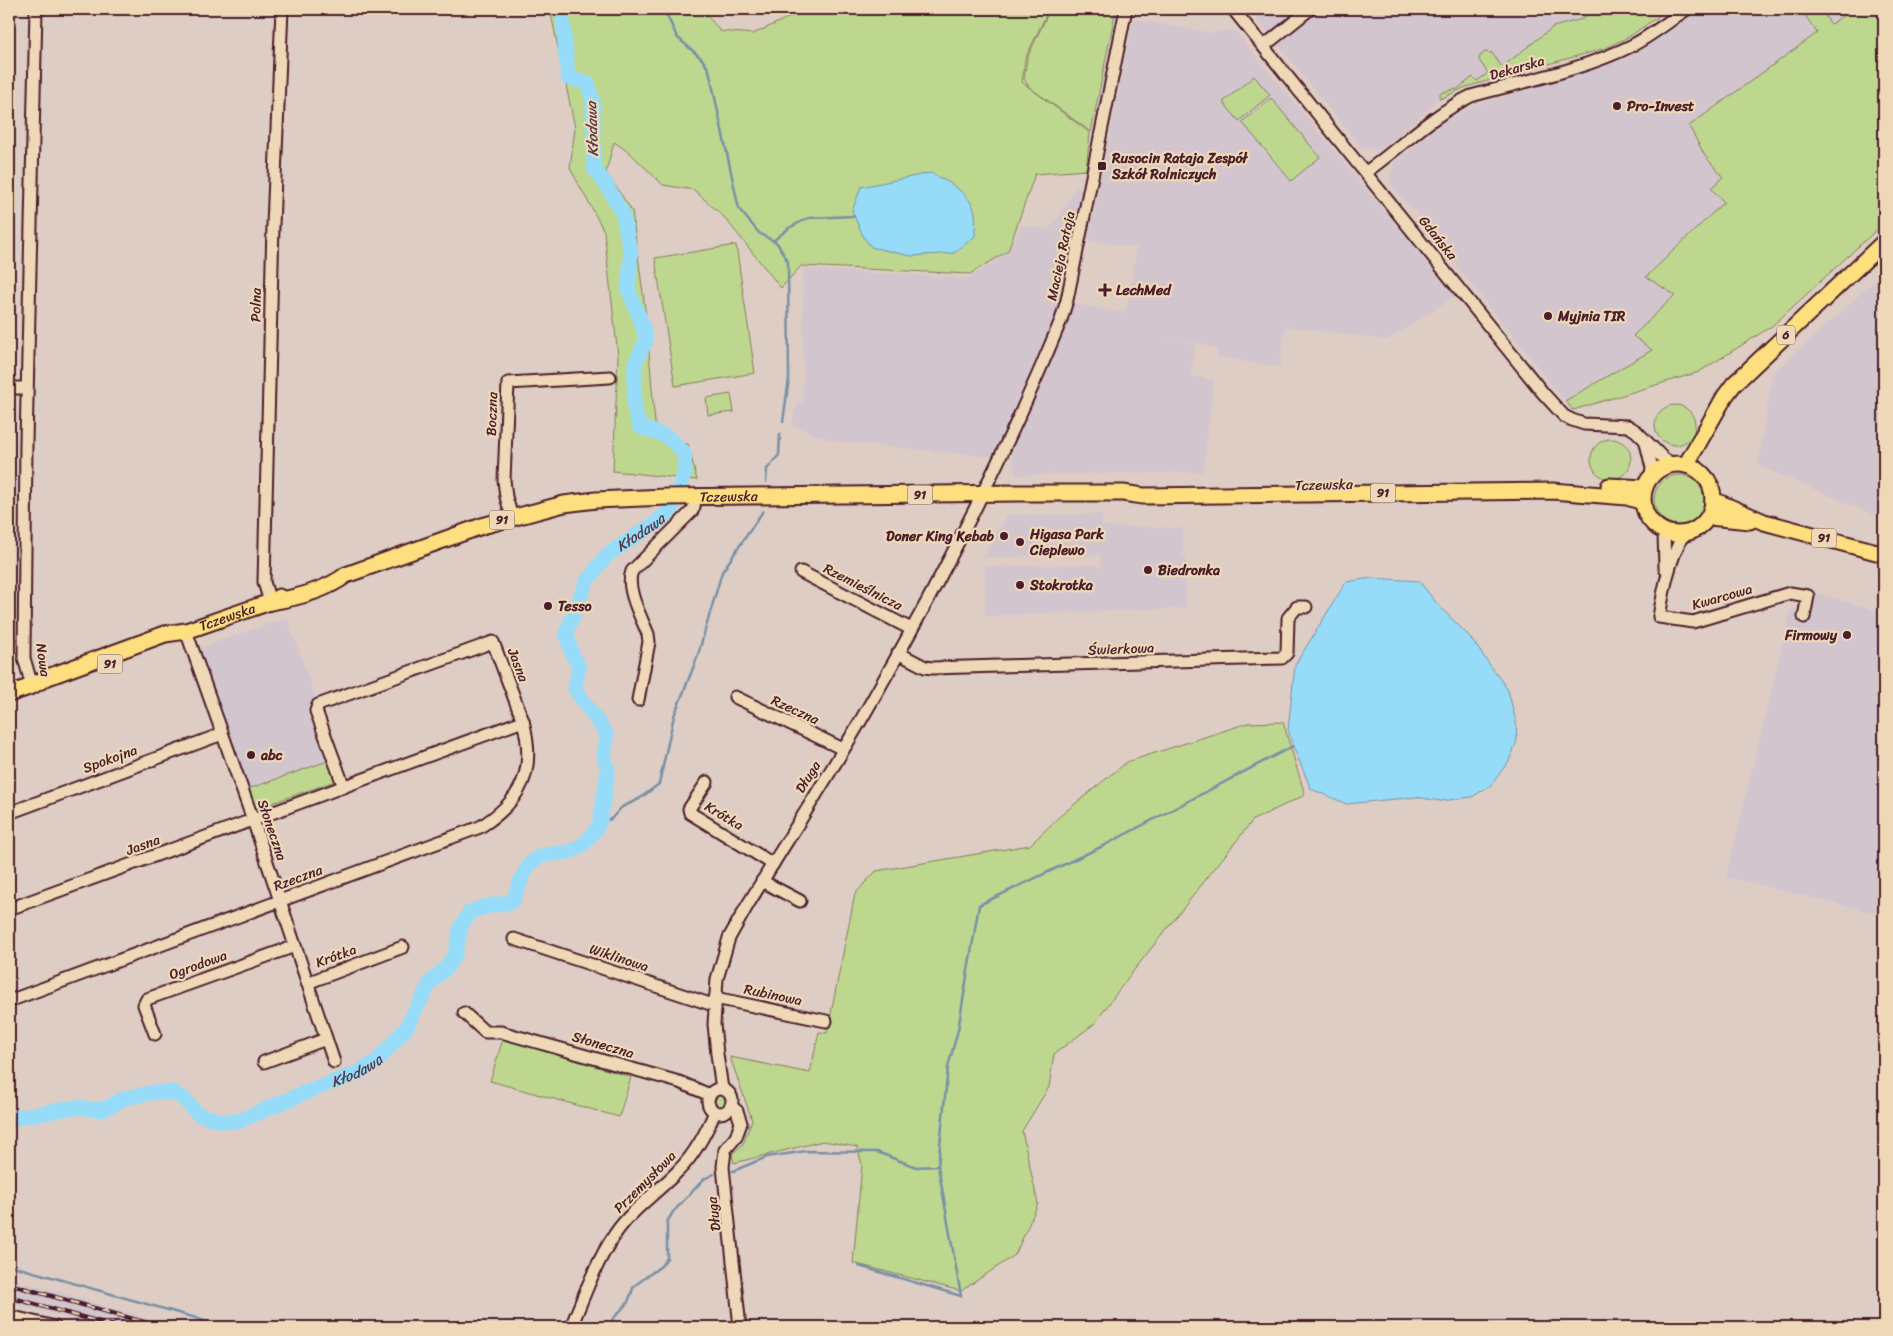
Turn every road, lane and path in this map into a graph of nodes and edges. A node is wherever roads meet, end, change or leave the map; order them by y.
1 (36, 9) edge
2 (282, 9) edge
3 (1126, 9) edge
4 (1233, 9) edge
5 (1310, 9) edge
6 (1687, 9) edge
7 (1264, 46) junction
8 (1366, 172) junction
9 (1884, 242) edge
10 (610, 378) dead end
11 (9, 388) edge
12 (27, 388) junction
13 (1713, 419) junction
14 (1646, 442) junction
15 (1679, 465) junction
16 (1701, 473) junction
17 (1646, 489) junction
18 (982, 495) junction
19 (690, 497) junction
20 (1713, 500) junction
21 (1709, 516) junction
22 (512, 517) junction
23 (1764, 522) junction
24 (1664, 532) junction
25 (1683, 534) junction
26 (1884, 554) edge
27 (801, 572) dead end
28 (1665, 580) junction
29 (270, 602) junction
30 (1306, 607) dead end
31 (1804, 617) dead end
32 (911, 629) junction
33 (186, 631) junction
34 (898, 653) junction
35 (32, 686) junction
36 (9, 694) edge
37 (735, 697) dead end
38 (638, 700) dead end
39 (523, 721) junction
40 (222, 734) junction
41 (843, 749) junction
42 (707, 782) dead end
43 (344, 787) junction
44 (9, 813) edge
45 (253, 820) junction
46 (773, 864) junction
47 (762, 881) junction
48 (280, 901) junction
49 (800, 901) dead end
50 (9, 910) edge
51 (514, 939) dead end
52 (294, 946) junction
53 (403, 947) dead end
54 (307, 983) junction
55 (9, 1001) edge
56 (715, 1001) junction
57 (464, 1013) dead end
58 (826, 1021) dead end
59 (155, 1034) dead end
60 (326, 1039) junction
61 (264, 1062) dead end
62 (334, 1062) dead end
63 (722, 1089) junction
64 (710, 1095) junction
65 (731, 1106) junction
66 (715, 1112) junction
67 (9, 1316) edge
68 (55, 1327) edge
69 (571, 1327) edge
70 (740, 1327) edge

1 - 12 street, Nowa
2 - 29 street, Polna
3 - 18 street, Macieja Rataja
4 - 7 street, Gdańska
5 - 7 street
6 - 8 street, Dekarska
7 - 8 street, Gdańska
8 - 14 street, Gdańska
9 - 13 main road, 6
10 - 22 street, Boczna
11 - 12 street
12 - 35 street, Nowa
13 - 15 main road, 6
13 - 16 main road, 6
14 - 15 street, Gdańska
14 - 17 street
15 - 16 main road
15 - 17 main road
16 - 20 main road
17 - 18 main road, Tczewska / 91
17 - 24 main road
18 - 19 main road, Tczewska / 91
18 - 32 street, Długa
19 - 22 main road, Tczewska / 91
19 - 38 street
20 - 21 main road
20 - 23 main road, 91
21 - 23 main road, 91
21 - 25 main road
22 - 29 main road, Tczewska / 91
23 - 26 main road, 91
24 - 25 main road
24 - 28 street, Kwarcowa
25 - 28 street, Kwarcowa
27 - 32 street, Rzemieślnicza
28 - 31 street, Kwarcowa
29 - 33 main road, Tczewska / 91
30 - 34 street, Świerkowa
32 - 34 street, Długa
33 - 35 main road, Tczewska / 91
33 - 40 street, Słoneczna
34 - 41 street, Długa
35 - 36 main road, Tczewska / 91
37 - 41 street, Rzeczna
39 - 43 street, Jasna
39 - 43 street, Jasna
39 - 48 street, Rzeczna
40 - 44 street, Spokojna
40 - 45 street, Słoneczna
41 - 46 street, Długa
42 - 46 street, Krótka
43 - 45 street, Jasna
45 - 48 street, Słoneczna
45 - 50 street, Jasna
46 - 47 street, Długa
47 - 49 street
47 - 56 street, Długa
48 - 52 street, Słoneczna
48 - 55 street, Rzeczna
51 - 56 street, Wiklinowa
52 - 54 street, Słoneczna
52 - 59 street, Ogrodowa
53 - 54 street, Krótka
54 - 60 street, Słoneczna
56 - 58 street, Rubinowa
56 - 63 street, Długa
57 - 64 street, Słoneczna
60 - 61 street
60 - 62 street, Słoneczna
63 - 64 street
63 - 65 street, Długa
64 - 66 street
65 - 66 street
65 - 70 street, Długa
66 - 69 street, Przemysłowa
67 - 68 street

